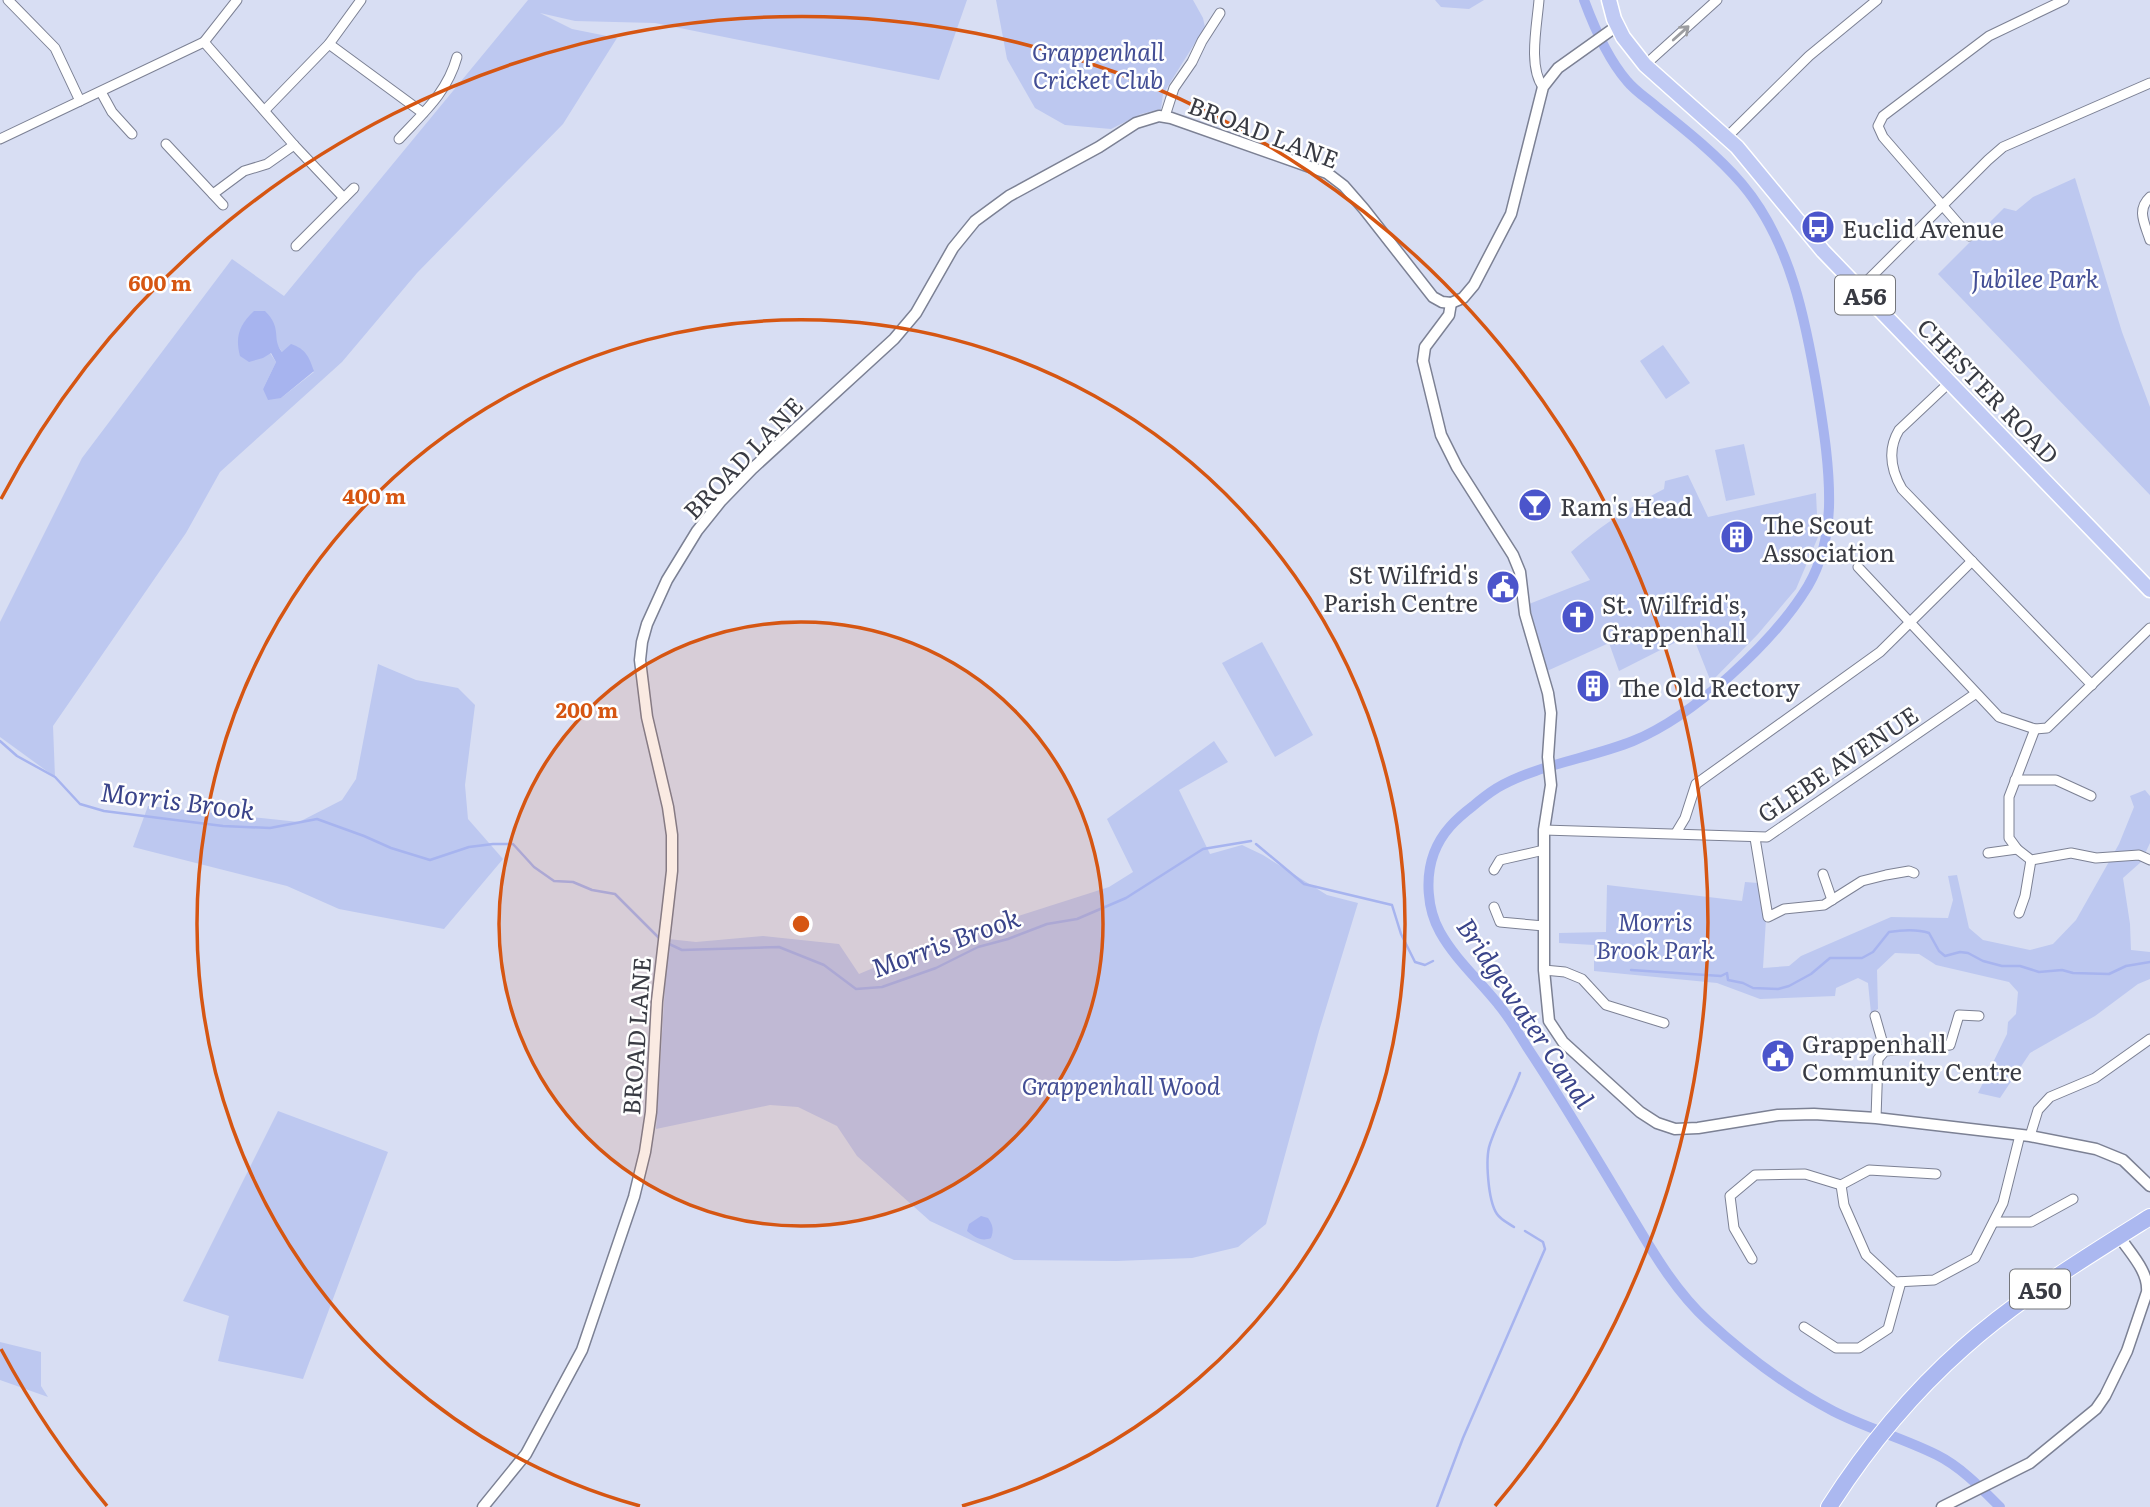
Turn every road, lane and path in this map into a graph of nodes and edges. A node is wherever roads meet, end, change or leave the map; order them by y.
1 (8, 0) edge
2 (237, 0) edge
3 (361, 0) edge
4 (1539, 0) edge
5 (1609, 0) edge
6 (1717, 0) edge
7 (1877, 0) edge
8 (2064, 0) edge
9 (1220, 13) dead end
10 (1612, 30) junction
11 (204, 42) junction
12 (329, 44) junction
13 (457, 57) dead end
14 (1645, 65) junction
15 (2150, 83) edge
16 (1543, 87) junction
17 (101, 92) junction
18 (80, 101) junction
19 (265, 110) junction
20 (423, 113) junction
21 (1165, 116) junction
22 (132, 134) dead end
23 (1727, 137) junction
24 (0, 139) edge
25 (399, 139) dead end
26 (166, 144) dead end
27 (294, 145) junction
28 (354, 188) dead end
29 (213, 194) junction
30 (2150, 197) edge
31 (344, 198) junction
32 (223, 205) dead end
33 (1941, 206) junction
34 (1969, 236) dead end
35 (2150, 240) edge
36 (296, 246) dead end
37 (1859, 289) junction
38 (1451, 303) junction
39 (1950, 382) junction
40 (1972, 561) junction
41 (1858, 567) dead end
42 (2150, 590) edge
43 (1910, 622) junction
44 (2150, 628) edge
45 (2092, 685) junction
46 (1975, 694) junction
47 (2035, 729) junction
48 (2015, 780) junction
49 (2091, 796) dead end
50 (1544, 830) junction
51 (1676, 833) junction
52 (1755, 838) junction
53 (2017, 849) junction
54 (1544, 850) junction
55 (1989, 853) dead end
56 (2031, 860) junction
57 (2150, 860) edge
58 (1494, 870) dead end
59 (1914, 873) dead end
60 (1823, 874) dead end
61 (1832, 900) junction
62 (1494, 907) dead end
63 (2019, 913) dead end
64 (1544, 926) junction
65 (1544, 970) junction
66 (1875, 1016) dead end
67 (1979, 1016) dead end
68 (1664, 1023) dead end
69 (2150, 1039) edge
70 (1885, 1051) junction
71 (1876, 1118) junction
72 (2025, 1135) junction
73 (1936, 1174) dead end
74 (1840, 1185) junction
75 (2150, 1186) edge
76 (2073, 1199) dead end
77 (2150, 1217) edge
78 (1994, 1222) junction
79 (2119, 1236) junction
80 (1752, 1259) dead end
81 (1901, 1282) junction
82 (1804, 1327) dead end
83 (1955, 1504) edge
84 (483, 1507) edge
85 (1829, 1507) edge
86 (1942, 1507) edge

1 - 18 street
2 - 11 street
3 - 12 street
4 - 16 street
5 - 10 main road, CHESTER ROAD / A56
14 -> 6 street
7 - 23 street
8 - 33 street
9 - 21 street
10 - 14 main road, CHESTER ROAD / A56
10 - 16 street
11 - 17 street
11 - 19 street
12 - 19 street
12 - 20 street
13 - 20 street
14 - 23 main road, CHESTER ROAD / A56
15 - 33 street
16 - 38 street
17 - 18 street
17 - 22 street
18 - 24 street
19 - 27 street
20 - 25 street
21 - 38 street, BROAD LANE
21 - 84 street, BROAD LANE
23 - 37 main road, CHESTER ROAD / A56
26 - 29 street
27 - 29 street
27 - 31 street
28 - 31 street
29 - 32 street
30 - 35 street
31 - 36 street
33 - 34 street
33 - 37 street
37 - 39 main road, CHESTER ROAD / A56
38 - 50 street
39 - 40 street
39 - 42 main road, CHESTER ROAD / A56
40 - 43 street
40 - 45 street
41 - 43 street
43 - 46 street
43 - 51 street
44 - 45 street
45 - 47 street
46 - 47 street
46 - 52 street, GLEBE AVENUE
47 - 48 street
48 - 49 street
48 - 53 street
50 - 51 street, GLEBE AVENUE
50 - 54 street
51 - 52 street, GLEBE AVENUE
52 - 61 street
53 - 55 street
53 - 56 street
54 - 58 street
54 - 64 street
56 - 57 street
56 - 63 street
59 - 61 street
60 - 61 street
62 - 64 street
64 - 65 street
65 - 68 street
65 - 71 street
66 - 70 street
67 - 70 street
69 - 72 street
70 - 71 street
71 - 72 street
72 - 75 street
72 - 78 street
73 - 74 street
74 - 80 street
74 - 81 street
76 - 78 street
77 - 79 highway, A50
78 - 81 street
79 - 83 street
79 - 85 highway, A50
81 - 82 street
83 - 86 street

